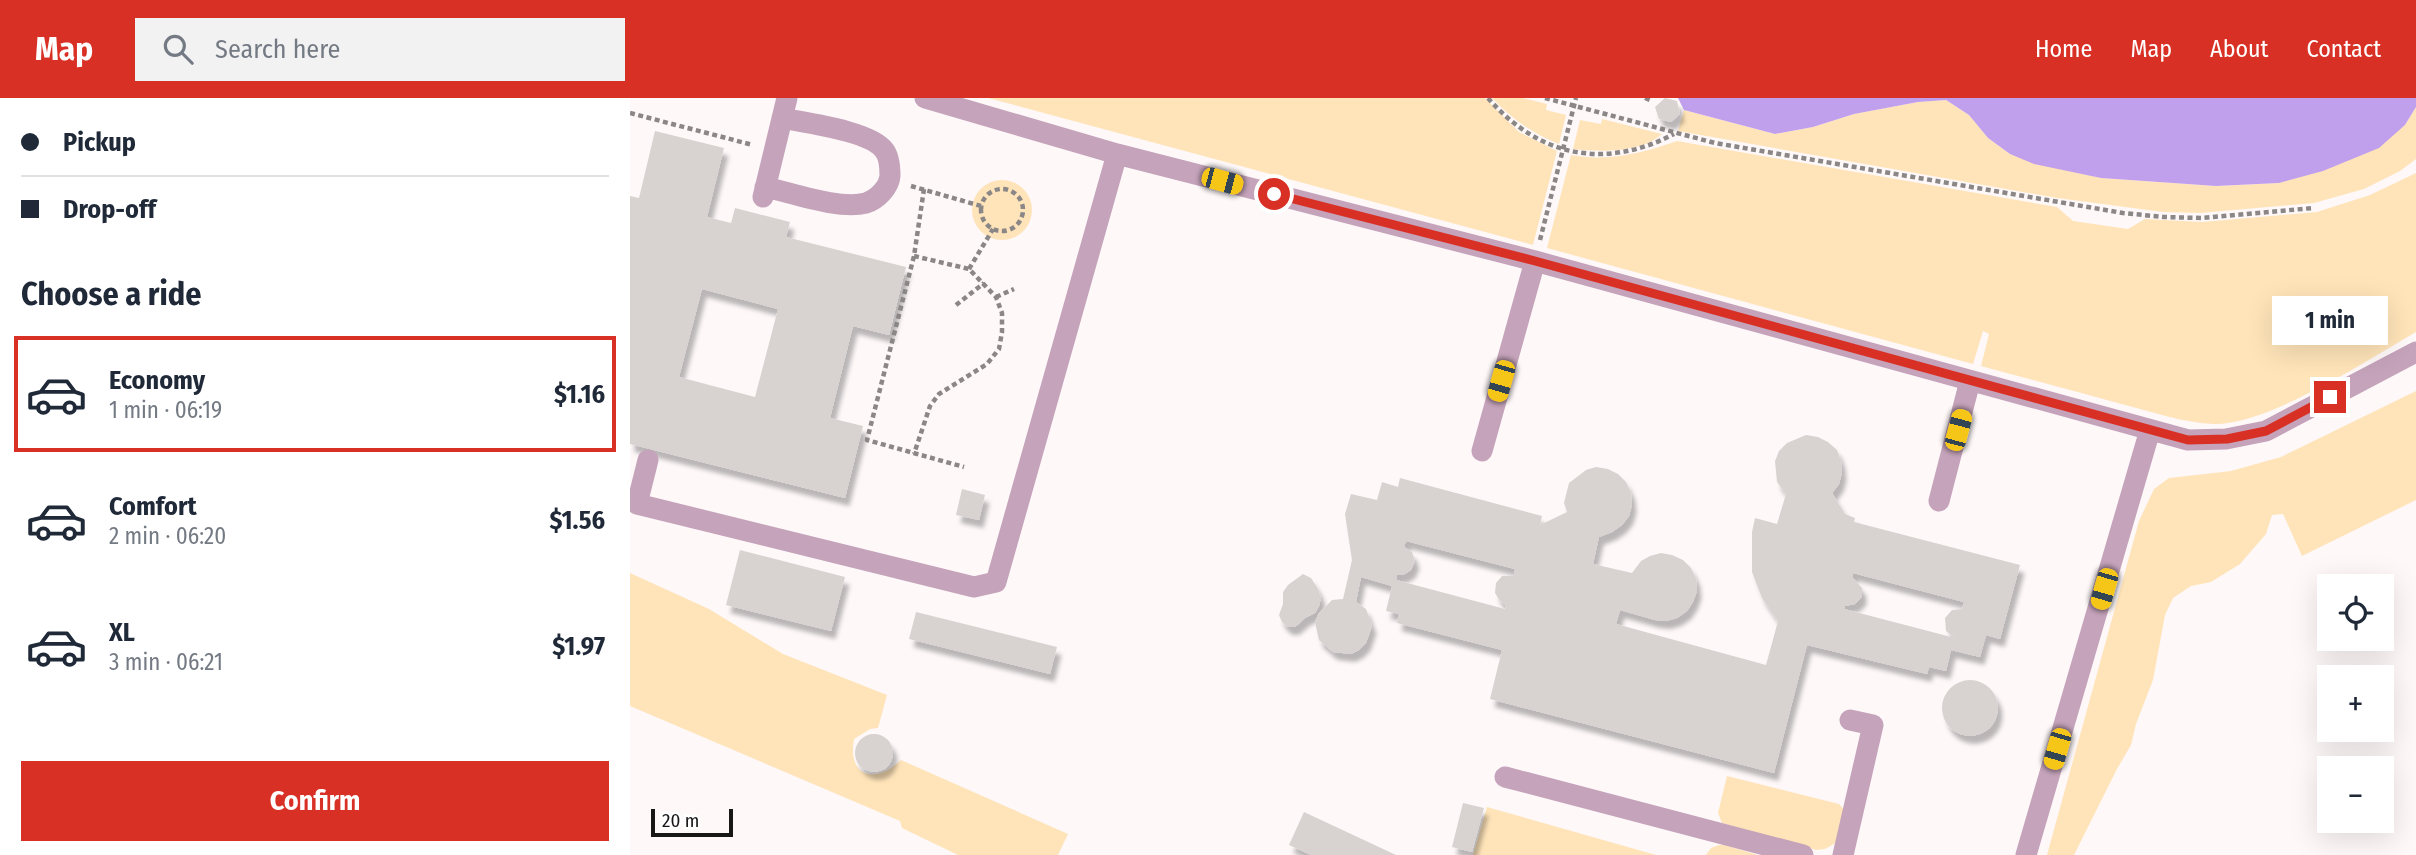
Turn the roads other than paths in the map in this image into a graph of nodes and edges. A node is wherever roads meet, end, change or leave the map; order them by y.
1 (925, 98) edge
2 (785, 108) edge
3 (1117, 154) junction
4 (1535, 261) junction
5 (2416, 352) edge
6 (1970, 380) junction
7 (2150, 430) junction
8 (1482, 451) dead end
9 (648, 460) dead end
10 (1939, 501) dead end
11 (1850, 720) dead end
12 (1505, 777) dead end
13 (1803, 855) edge
14 (1843, 855) edge
15 (2026, 855) edge

1 - 3 street
2 - 2 street
3 - 4 street
3 - 9 street
4 - 6 street
4 - 8 street
5 - 7 street
6 - 7 street
6 - 10 street
7 - 15 street
11 - 14 street
12 - 13 street

